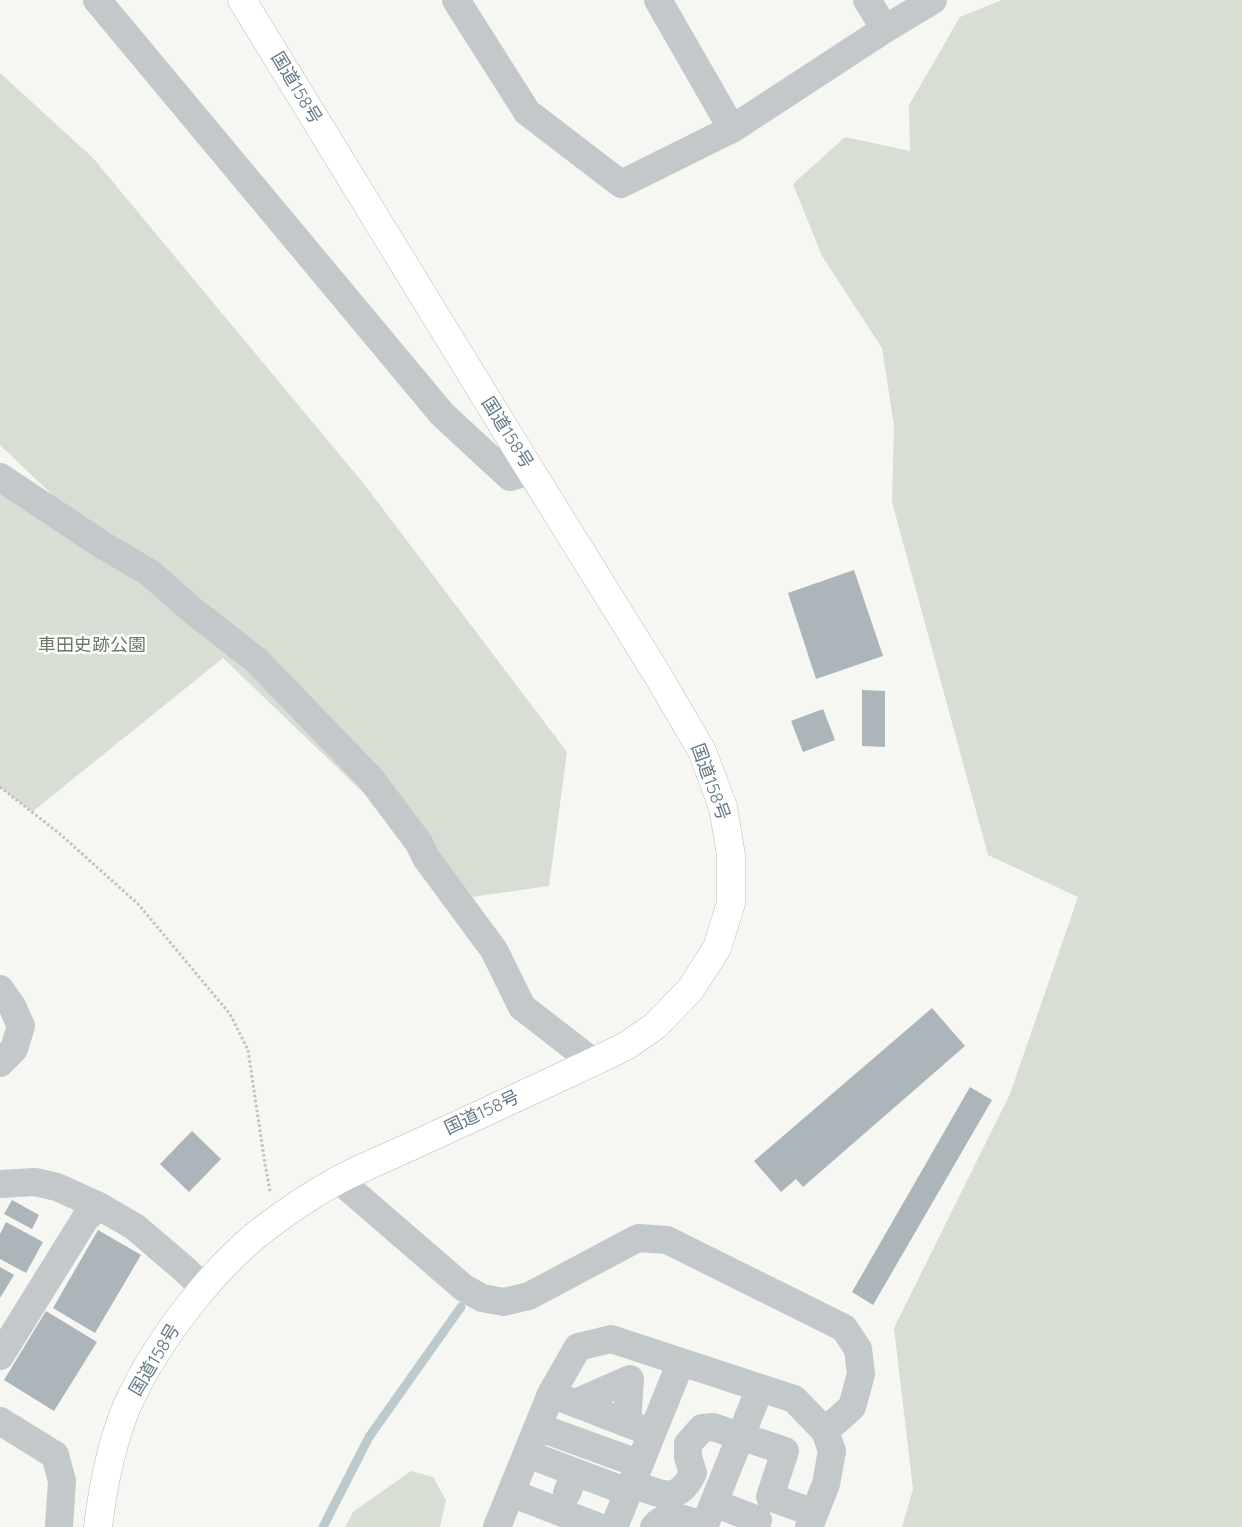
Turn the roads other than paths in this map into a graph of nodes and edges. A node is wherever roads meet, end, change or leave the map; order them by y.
1 (97, 0) edge
2 (242, 0) edge
3 (456, 0) edge
4 (658, 0) edge
5 (867, 0) edge
6 (933, 0) edge
7 (885, 29) junction
8 (732, 129) junction
9 (530, 471) junction
10 (0, 477) edge
11 (0, 989) edge
12 (593, 1062) junction
13 (0, 1063) edge
14 (339, 1180) junction
15 (0, 1184) edge
16 (99, 1206) junction
17 (204, 1288) junction
18 (0, 1356) edge
19 (681, 1362) junction
20 (760, 1388) junction
21 (563, 1398) junction
22 (0, 1421) edge
23 (627, 1423) junction
24 (538, 1427) junction
25 (825, 1431) junction
26 (652, 1433) junction
27 (740, 1437) junction
28 (527, 1454) junction
29 (633, 1479) junction
30 (511, 1493) junction
31 (564, 1501) edge
32 (707, 1519) edge
33 (812, 1520) edge
34 (59, 1527) edge
35 (98, 1527) edge
36 (497, 1527) edge
37 (599, 1527) edge
38 (614, 1527) edge
39 (654, 1527) edge
40 (756, 1527) edge

1 - 9 street
2 - 9 highway, 国道158号
3 - 8 street
4 - 8 street
5 - 7 street
6 - 7 street
7 - 8 street
9 - 12 highway, 国道158号
10 - 12 street
11 - 13 street
12 - 14 highway, 国道158号
14 - 17 highway, 国道158号
14 - 25 street
15 - 16 street
16 - 17 street
16 - 18 street
17 - 35 highway, 国道158号
19 - 20 street
19 - 21 street
19 - 26 street
20 - 25 street
20 - 27 street
21 - 23 street
21 - 23 street
21 - 24 street
22 - 34 street
23 - 26 street
24 - 28 street
24 - 29 street
25 - 33 street
26 - 29 street
27 - 29 street
27 - 32 street
27 - 33 street
28 - 30 street
28 - 31 street
29 - 31 street
29 - 38 street
30 - 31 street
30 - 36 street
31 - 37 street
32 - 39 street
32 - 40 street

